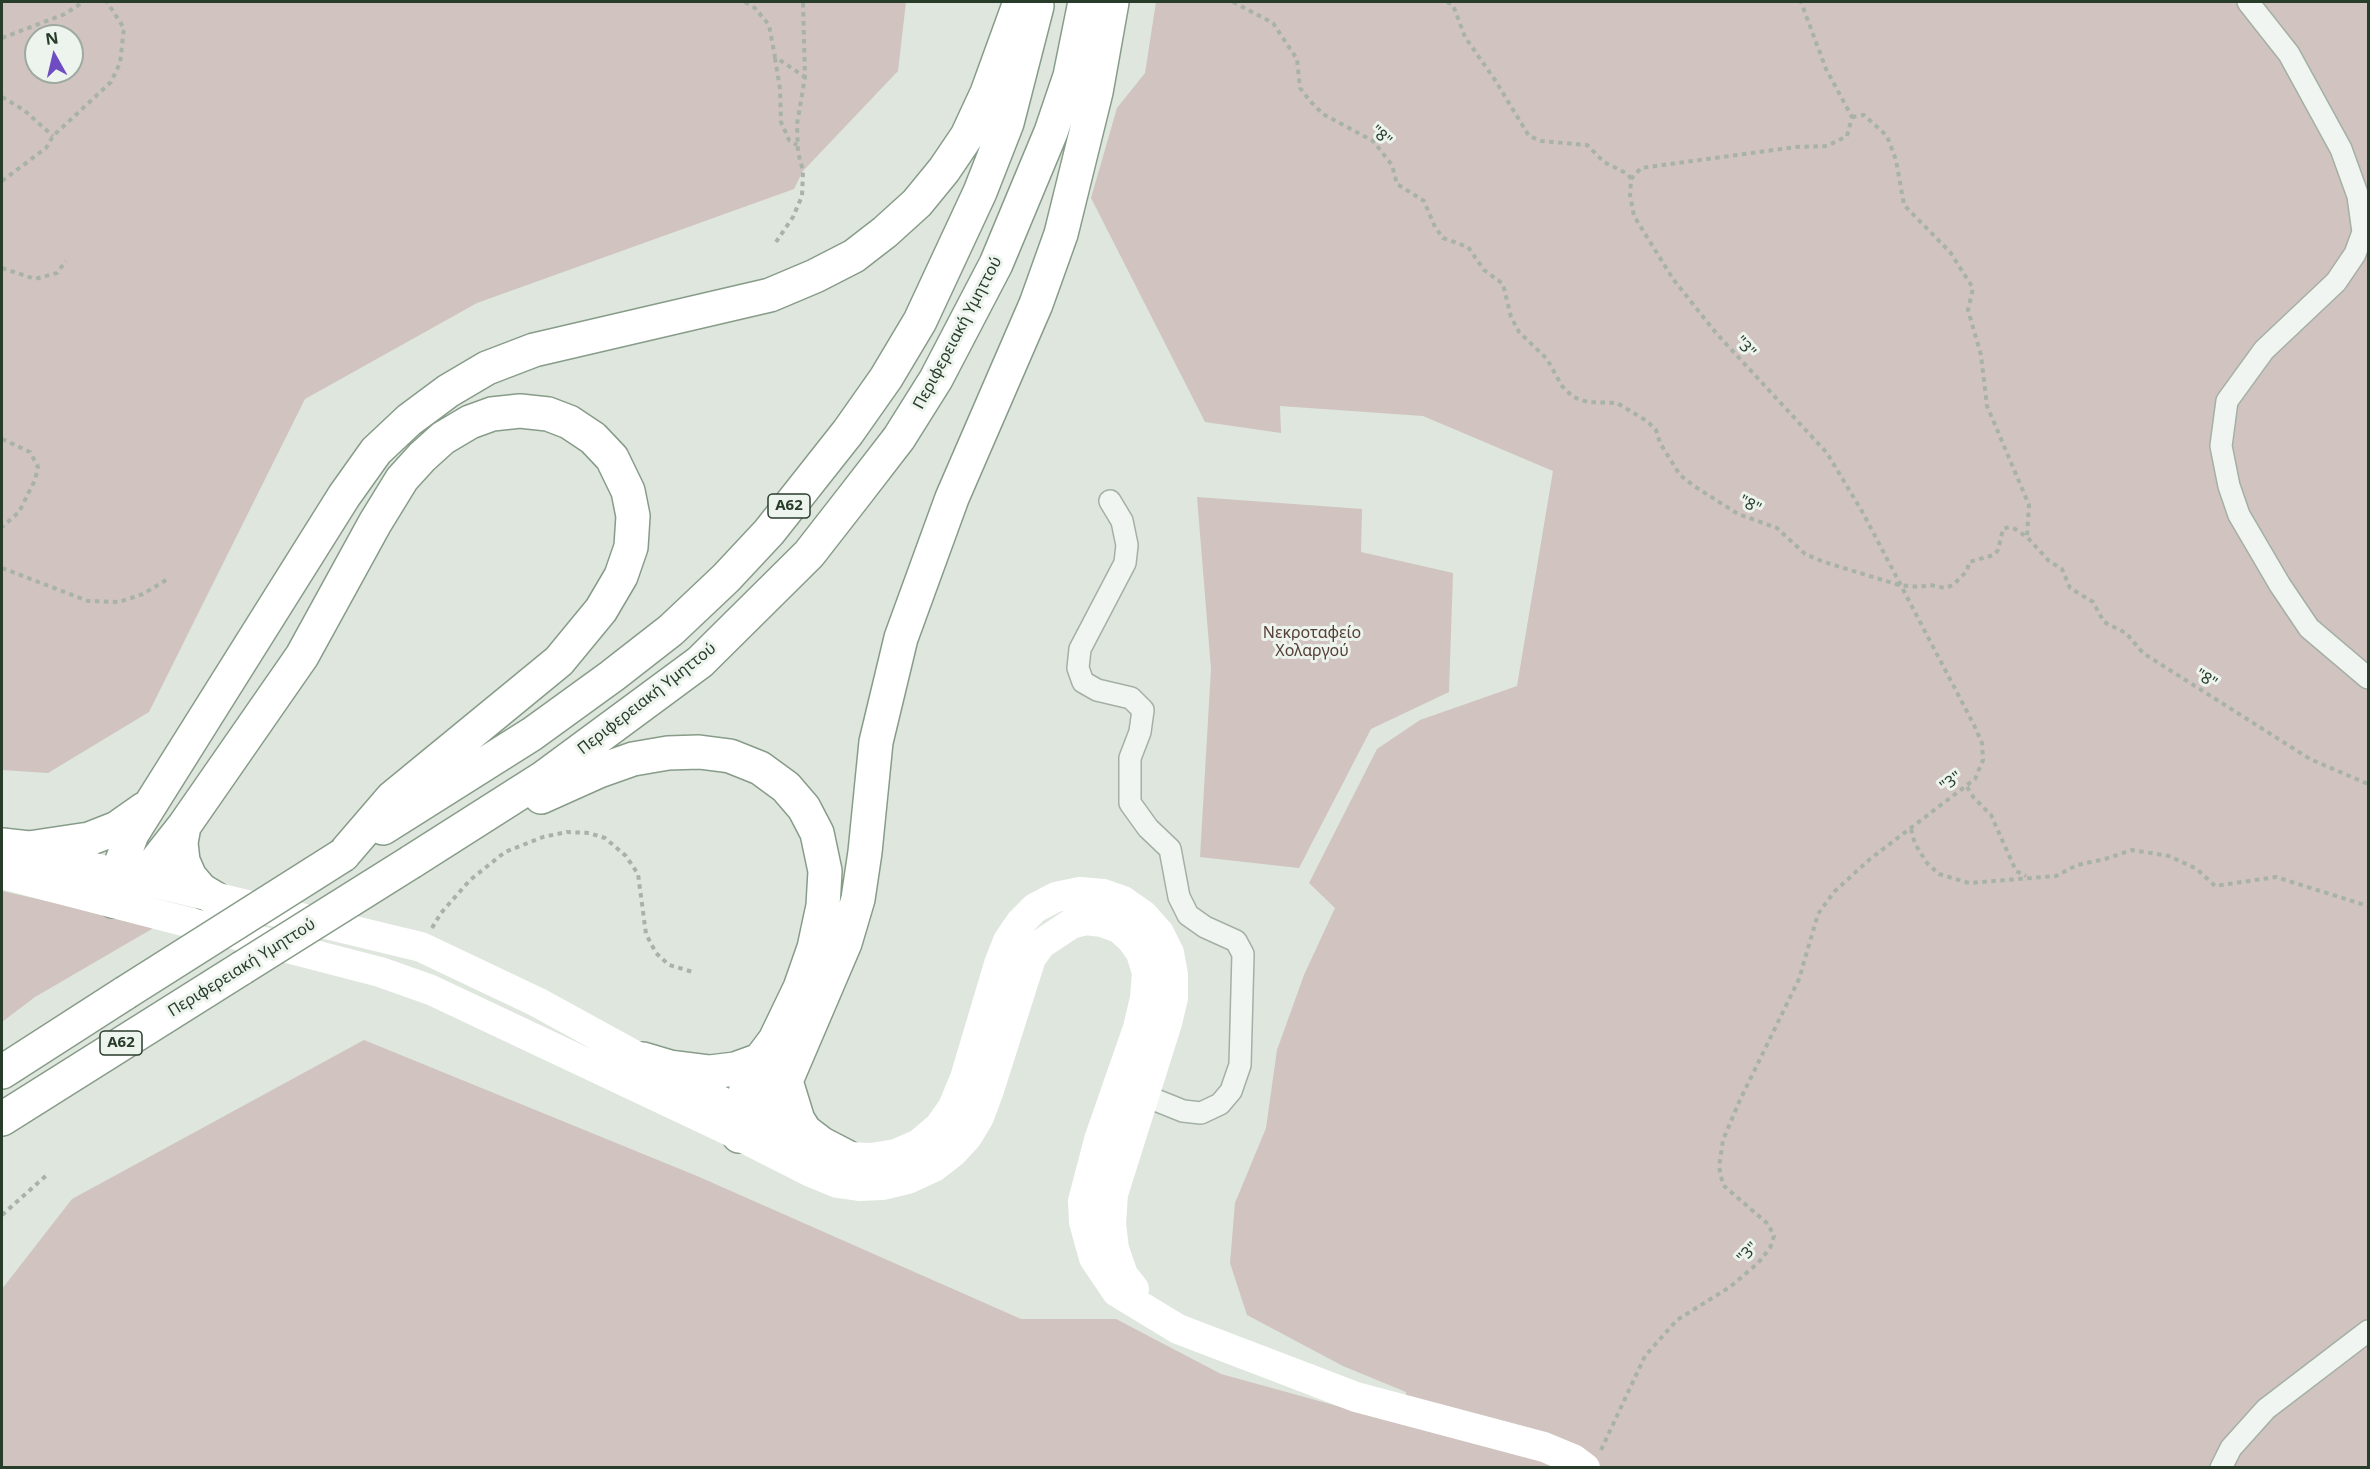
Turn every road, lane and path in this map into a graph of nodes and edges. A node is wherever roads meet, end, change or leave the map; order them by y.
1 (82, 2) edge
2 (107, 2) edge
3 (744, 2) edge
4 (803, 2) edge
5 (1020, 2) edge
6 (1038, 2) edge
7 (1085, 2) edge
8 (1112, 2) edge
9 (1233, 2) edge
10 (1447, 2) edge
11 (1801, 2) edge
12 (2248, 2) edge
13 (2, 38) edge
14 (775, 57) junction
15 (804, 77) junction
16 (2, 97) edge
17 (1852, 117) junction
18 (53, 136) junction
19 (798, 146) junction
20 (1631, 179) junction
21 (2, 181) edge
22 (776, 242) dead end
23 (66, 261) dead end
24 (2, 268) edge
25 (2, 439) edge
26 (1110, 501) dead end
27 (2, 527) edge
28 (2027, 537) junction
29 (2, 567) edge
30 (166, 580) dead end
31 (1899, 585) junction
32 (2368, 678) edge
33 (2368, 784) edge
34 (1967, 787) junction
35 (150, 804) junction
36 (184, 826) junction
37 (1911, 829) junction
38 (2, 846) edge
39 (342, 855) junction
40 (411, 862) junction
41 (2, 874) edge
42 (2026, 876) junction
43 (123, 885) junction
44 (216, 899) junction
45 (2368, 906) edge
46 (422, 947) junction
47 (693, 972) dead end
48 (643, 1059) junction
49 (760, 1060) junction
50 (2, 1072) edge
51 (786, 1082) junction
52 (1131, 1090) junction
53 (2, 1119) edge
54 (745, 1122) junction
55 (847, 1157) junction
56 (49, 1173) dead end
57 (2, 1215) edge
58 (2368, 1331) edge
59 (1591, 1463) edge
60 (2222, 1467) edge

1 - 13 path
2 - 18 path
3 - 14 path
4 - 15 path
5 - 35 highway
6 - 39 highway, Α62
7 - 40 highway, Περιφερειακή Υμηττού / Α62
8 - 51 highway
9 - 31 path, "8"
10 - 20 path
11 - 17 path
12 - 32 street
14 - 15 path
14 - 19 path
15 - 19 path
16 - 18 path
17 - 20 path
17 - 28 path
18 - 21 path
19 - 22 path
20 - 31 path, "3"
23 - 24 path
25 - 27 path
26 - 52 street
28 - 31 path, "8"
28 - 33 path, "8"
29 - 30 path
31 - 34 path, "3"
34 - 37 path, "3"
34 - 42 path
35 - 38 highway
35 - 43 highway
36 - 39 highway
36 - 43 highway
36 - 44 highway
37 - 42 path
37 - 59 path, "3"
38 - 43 street
39 - 50 highway, Α62, bridge
40 - 49 highway
40 - 53 highway, Περιφερειακή Υμηττού / Α62, bridge
41 - 43 street
42 - 45 path
43 - 44 street
43 - 54 street
44 - 46 street
46 - 47 path
46 - 48 street
48 - 49 highway
48 - 54 street
49 - 54 highway
51 - 54 highway
51 - 55 highway
52 - 54 street
52 - 55 street
52 - 59 street
54 - 55 street
56 - 57 path
58 - 60 street

